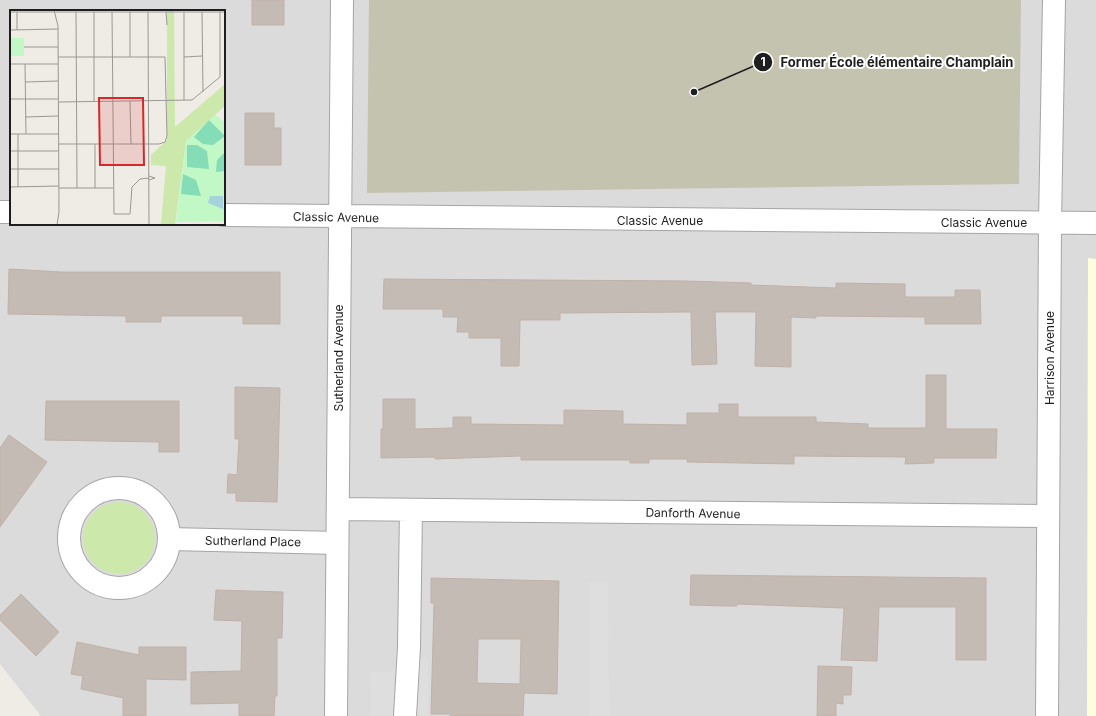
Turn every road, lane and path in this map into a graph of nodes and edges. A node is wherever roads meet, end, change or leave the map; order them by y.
1 (342, 0) edge
2 (1054, 0) edge
3 (225, 215) edge
4 (339, 217) junction
5 (1050, 223) junction
6 (1096, 223) edge
7 (338, 509) junction
8 (411, 510) junction
9 (1048, 516) junction
10 (169, 539) junction
11 (337, 543) junction
12 (336, 716) edge
13 (406, 716) edge
14 (1047, 716) edge

1 - 4 street, Sutherland Avenue
2 - 5 street, Harrison Avenue
3 - 4 street, Classic Avenue
4 - 5 street, Classic Avenue
4 - 7 street, Sutherland Avenue
5 - 6 street, Classic Avenue
5 - 9 street, Harrison Avenue
7 - 8 street, Danforth Avenue
7 - 11 street, Sutherland Avenue
8 - 9 street, Danforth Avenue
8 - 13 street
9 - 14 street, Harrison Avenue
10 - 10 street
10 - 11 street, Sutherland Place
11 - 12 street, Sutherland Avenue

